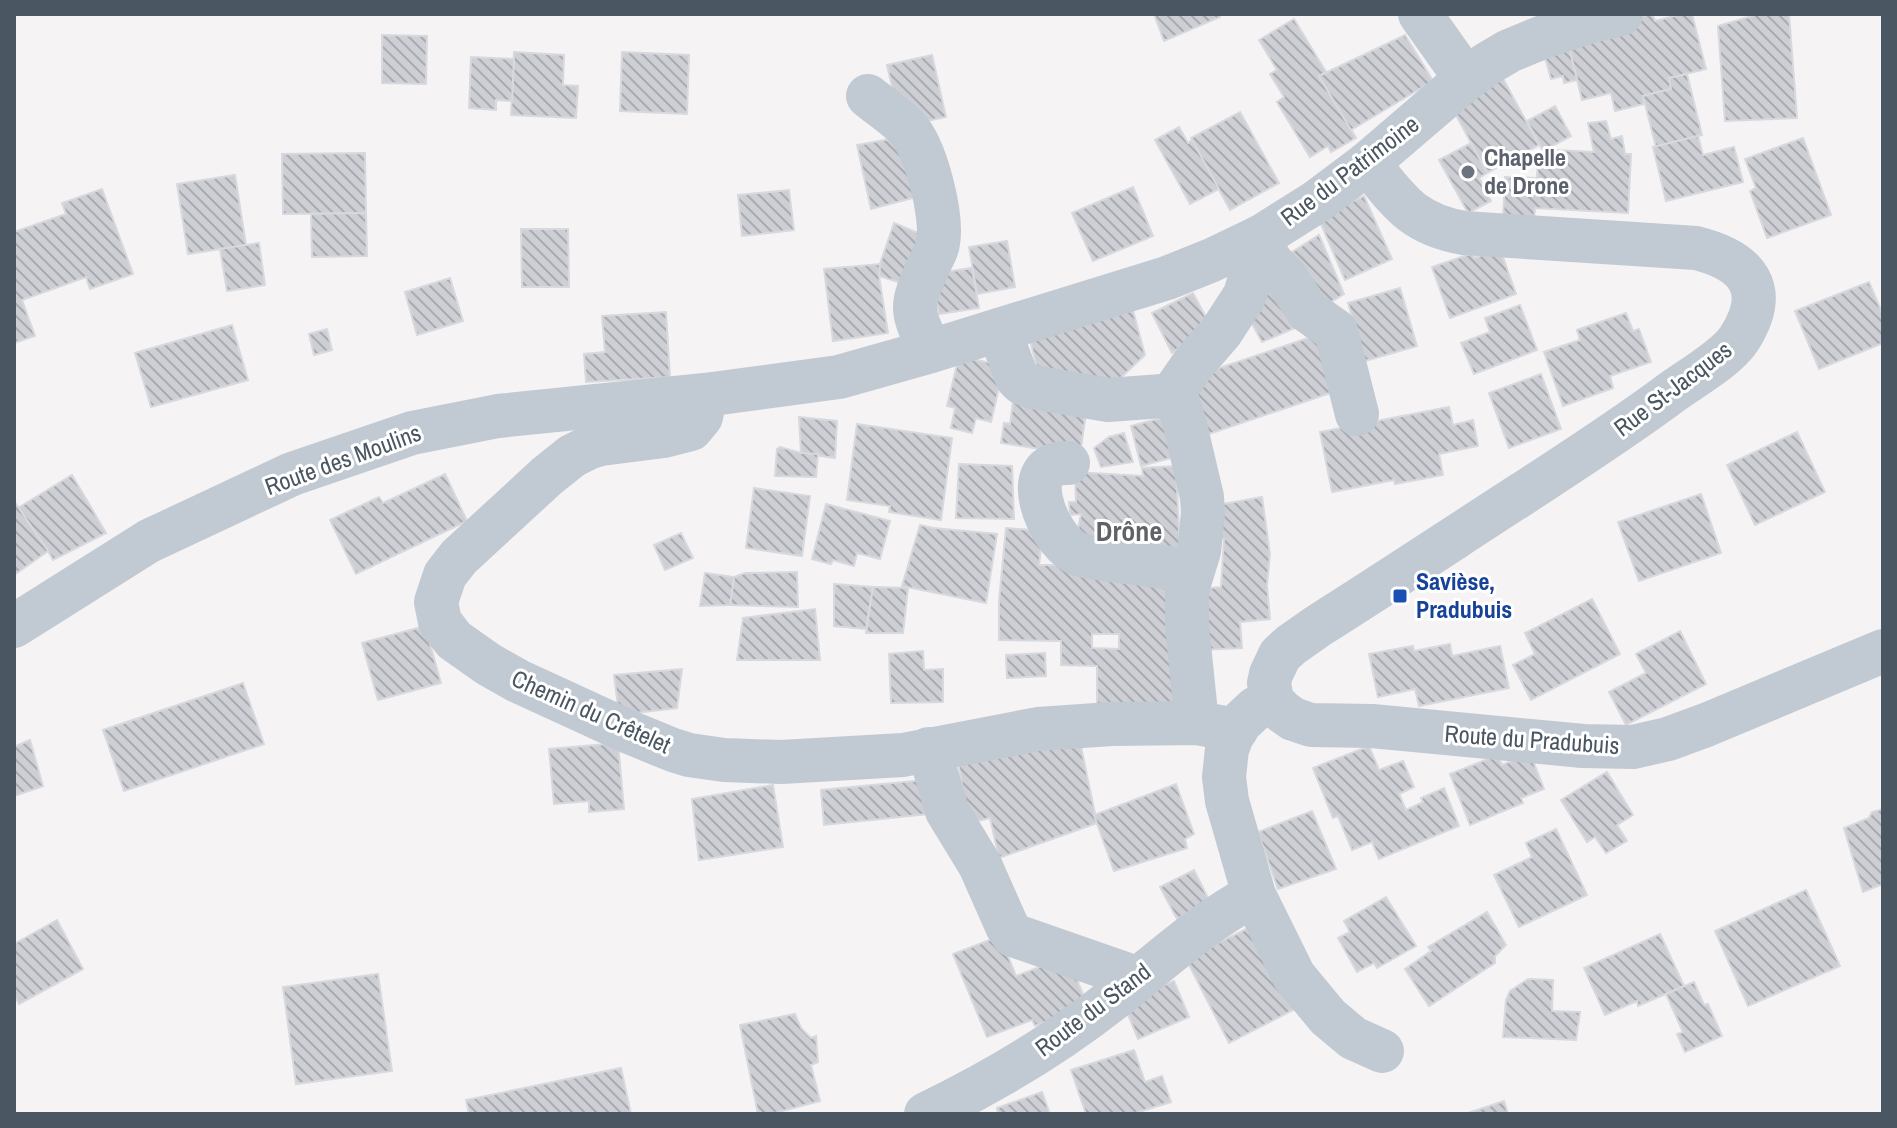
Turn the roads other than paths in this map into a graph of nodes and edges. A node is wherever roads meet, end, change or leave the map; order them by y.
1 (1420, 14) edge
2 (1621, 14) edge
3 (1466, 79) junction
4 (868, 96) dead end
5 (1368, 163) junction
6 (1249, 242) junction
7 (999, 330) junction
8 (931, 351) junction
9 (705, 395) junction
10 (1176, 395) junction
11 (1357, 414) dead end
12 (1068, 463) dead end
13 (1191, 572) junction
14 (14, 626) edge
15 (1883, 651) edge
16 (1271, 696) junction
17 (1216, 726) junction
18 (929, 749) junction
19 (1254, 895) junction
20 (1136, 980) junction
21 (1382, 1051) dead end
22 (926, 1114) edge

1 - 3 street
2 - 3 street, Rue du Patrimoine
3 - 5 street, Rue du Patrimoine
4 - 8 street
5 - 6 street, Rue du Patrimoine
5 - 16 street, Rue St-Jacques
6 - 7 street, Rue du Patrimoine
6 - 10 street
6 - 11 street
7 - 8 street, Rue du Patrimoine
7 - 10 street
8 - 9 street, Rue du Patrimoine
9 - 14 street, Route des Moulins
9 - 18 street, Chemin du Crêtelet
10 - 13 street
12 - 13 street
13 - 17 street
15 - 16 street, Route du Pradubuis
16 - 17 street
17 - 18 street, Chemin du Crêtelet
17 - 19 street
18 - 20 street
19 - 20 street, Route du Stand
19 - 21 street
20 - 22 street, Route du Stand

